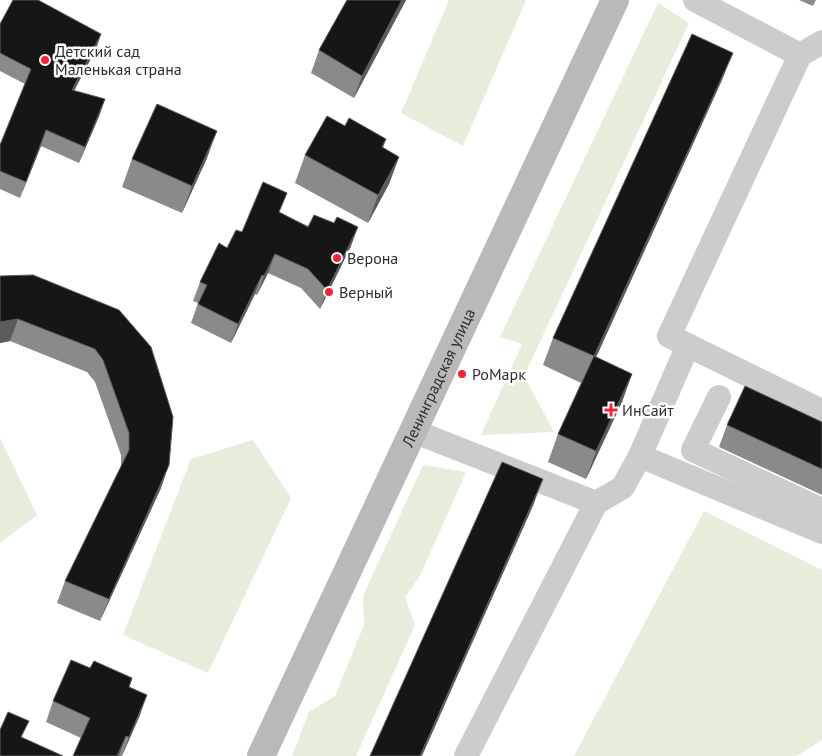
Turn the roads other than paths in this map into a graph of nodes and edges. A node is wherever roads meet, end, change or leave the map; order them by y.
1 (615, 0) edge
2 (695, 0) edge
3 (822, 42) edge
4 (800, 55) junction
5 (688, 345) junction
6 (719, 398) dead end
7 (822, 411) edge
8 (413, 431) junction
9 (640, 456) junction
10 (596, 504) junction
11 (822, 510) edge
12 (822, 532) edge
13 (261, 756) edge
14 (466, 756) edge

1 - 8 main road, Ленинградская улица
2 - 4 street
3 - 4 street
4 - 5 street
5 - 7 street
5 - 9 street
6 - 11 street
8 - 10 street
8 - 13 main road, Ленинградская улица
9 - 10 street
9 - 12 street
10 - 14 street

